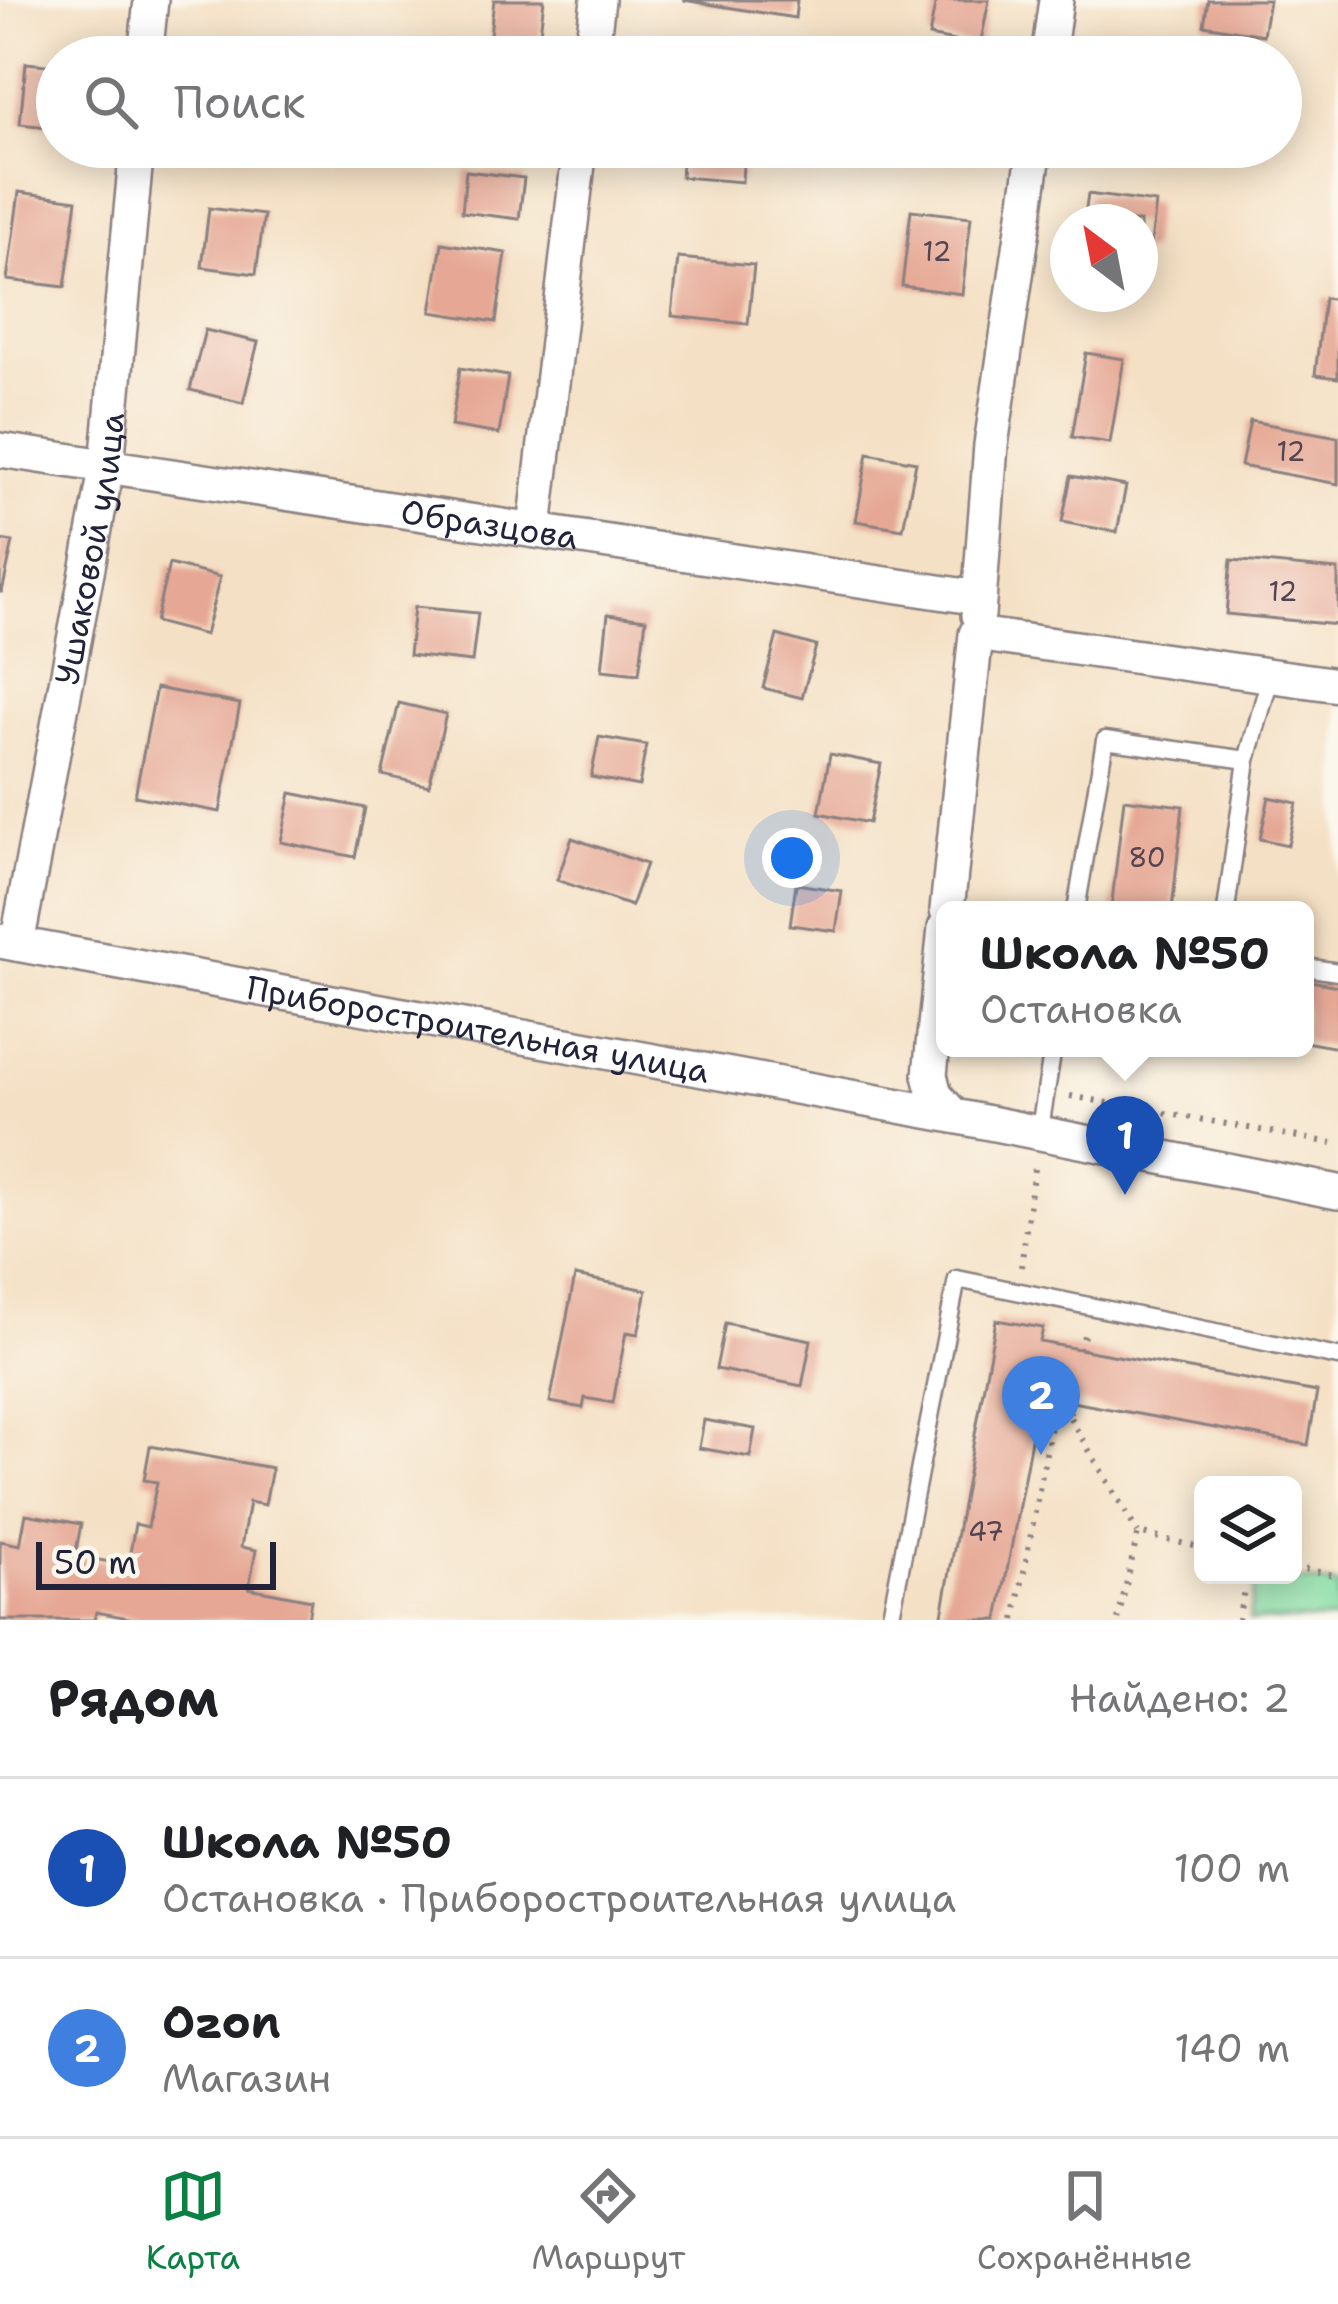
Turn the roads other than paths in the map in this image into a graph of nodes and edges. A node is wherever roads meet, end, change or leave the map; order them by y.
1 (151, 0) edge
2 (598, 0) edge
3 (1056, 0) edge
4 (147, 36) edge
5 (594, 36) edge
6 (1051, 36) edge
7 (135, 168) edge
8 (578, 168) edge
9 (1032, 168) edge
10 (0, 450) edge
11 (106, 465) junction
12 (536, 528) junction
13 (979, 598) junction
14 (976, 634) junction
15 (1270, 678) junction
16 (1338, 686) edge
17 (1247, 760) junction
18 (948, 901) edge
19 (1078, 901) edge
20 (1227, 901) edge
21 (9, 943) edge
22 (936, 1011) edge
23 (1052, 1057) edge
24 (954, 1116) junction
25 (1039, 1134) junction
26 (1338, 1192) edge
27 (1338, 1357) edge
28 (890, 1620) edge

1 - 4 street
2 - 5 street
3 - 6 street
7 - 11 street, Ушаковой улица
8 - 12 street
9 - 13 street
10 - 11 street, Образцова
11 - 12 street, Образцова
11 - 21 street, Ушаковой улица
12 - 13 street, Образцова
13 - 14 street
14 - 15 street
14 - 18 street
15 - 16 street
15 - 17 lane
17 - 19 lane
17 - 20 lane
21 - 24 street, Приборостроительная улица
22 - 24 street
23 - 25 lane
24 - 25 street, Приборостроительная улица
25 - 26 street, Приборостроительная улица
27 - 28 lane

